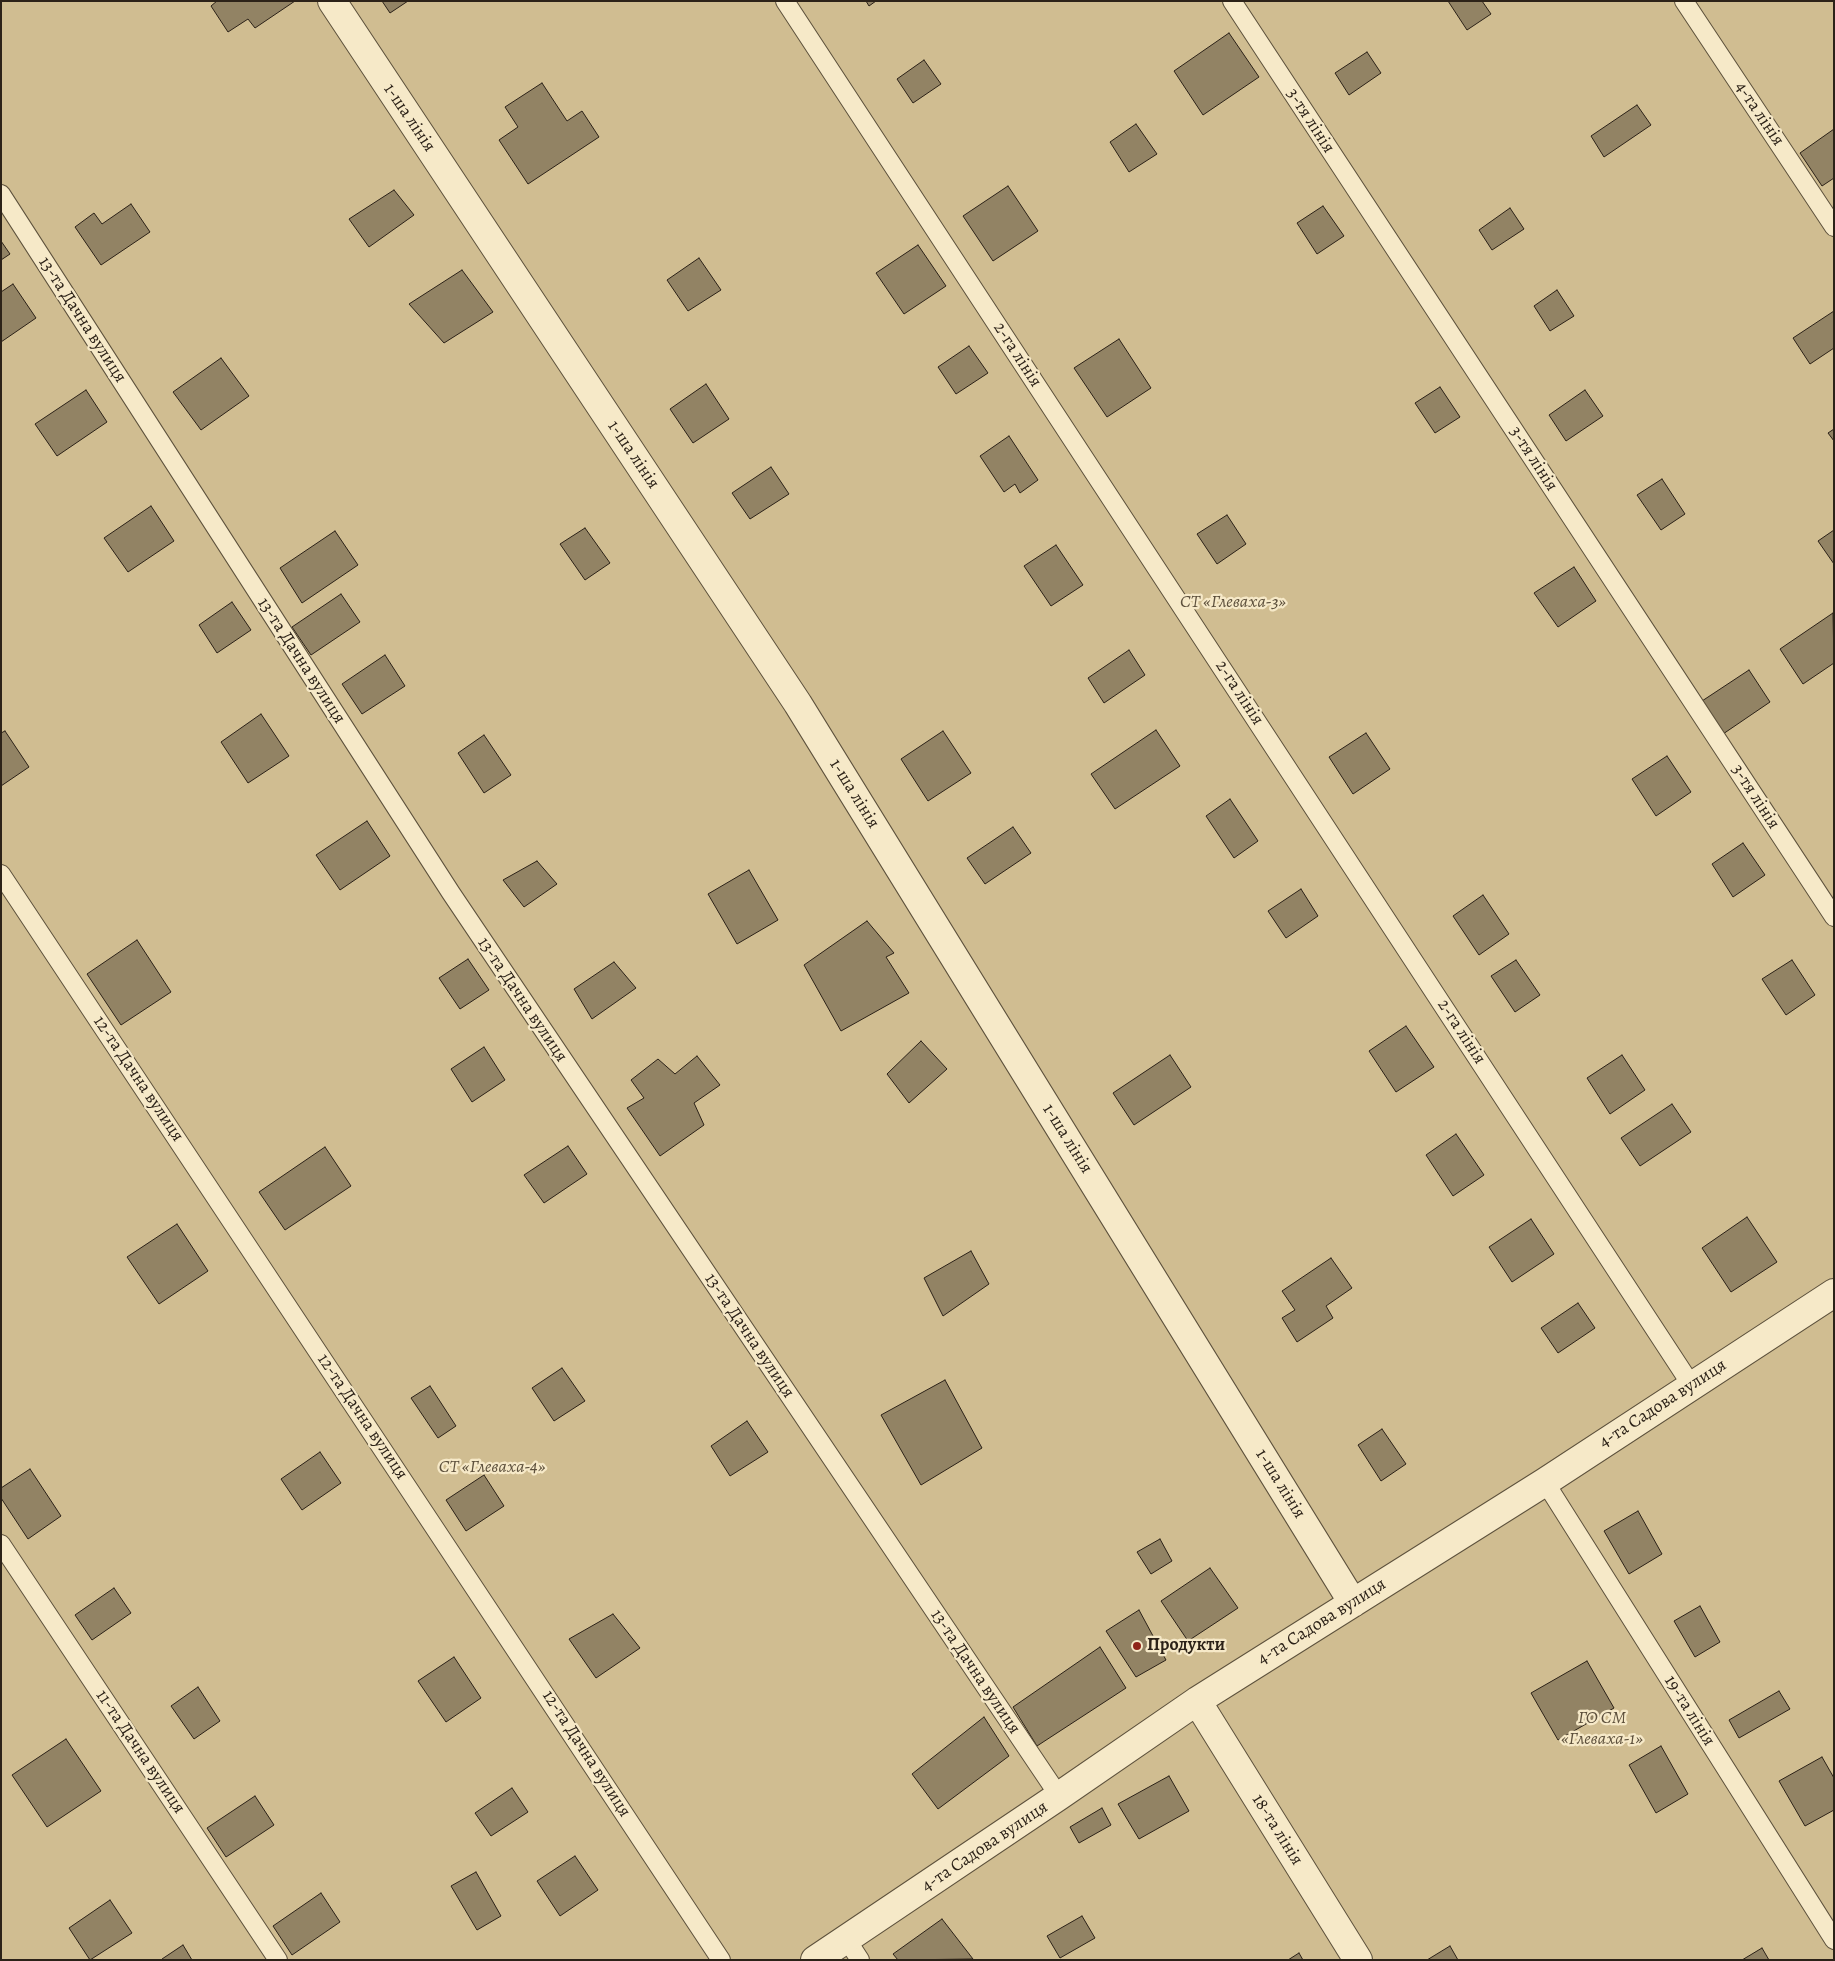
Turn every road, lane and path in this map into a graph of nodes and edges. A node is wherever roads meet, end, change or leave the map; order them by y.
1 (332, 1) edge
2 (785, 1) edge
3 (1232, 1) edge
4 (1684, 1) edge
5 (1, 194) edge
6 (1834, 227) edge
7 (1, 874) edge
8 (1834, 917) edge
9 (1834, 1293) edge
10 (1692, 1386) junction
11 (1545, 1482) junction
12 (1, 1544) edge
13 (1353, 1603) junction
14 (1197, 1701) junction
15 (1059, 1796) junction
16 (1834, 1940) edge
17 (854, 1950) edge
18 (278, 1960) edge
19 (721, 1960) edge
20 (815, 1960) edge
21 (1358, 1960) edge

1 - 13 street, 1-ша лінія
2 - 10 lane, 2-га лінія
3 - 8 lane, 3-тя лінія
4 - 6 lane, 4-та лінія
5 - 15 lane, 13-та Дачна вулиця
7 - 19 lane, 12-та Дачна вулиця
9 - 10 street, 4-та Садова вулиця
10 - 11 street, 4-та Садова вулиця
11 - 13 street, 4-та Садова вулиця
11 - 16 lane, 19-та лінія
12 - 18 lane, 11-та Дачна вулиця
13 - 14 street, 4-та Садова вулиця
14 - 15 street, 4-та Садова вулиця
14 - 21 street, 18-та лінія
15 - 17 street, 4-та Садова вулиця
17 - 20 street, 4-та Садова вулиця

